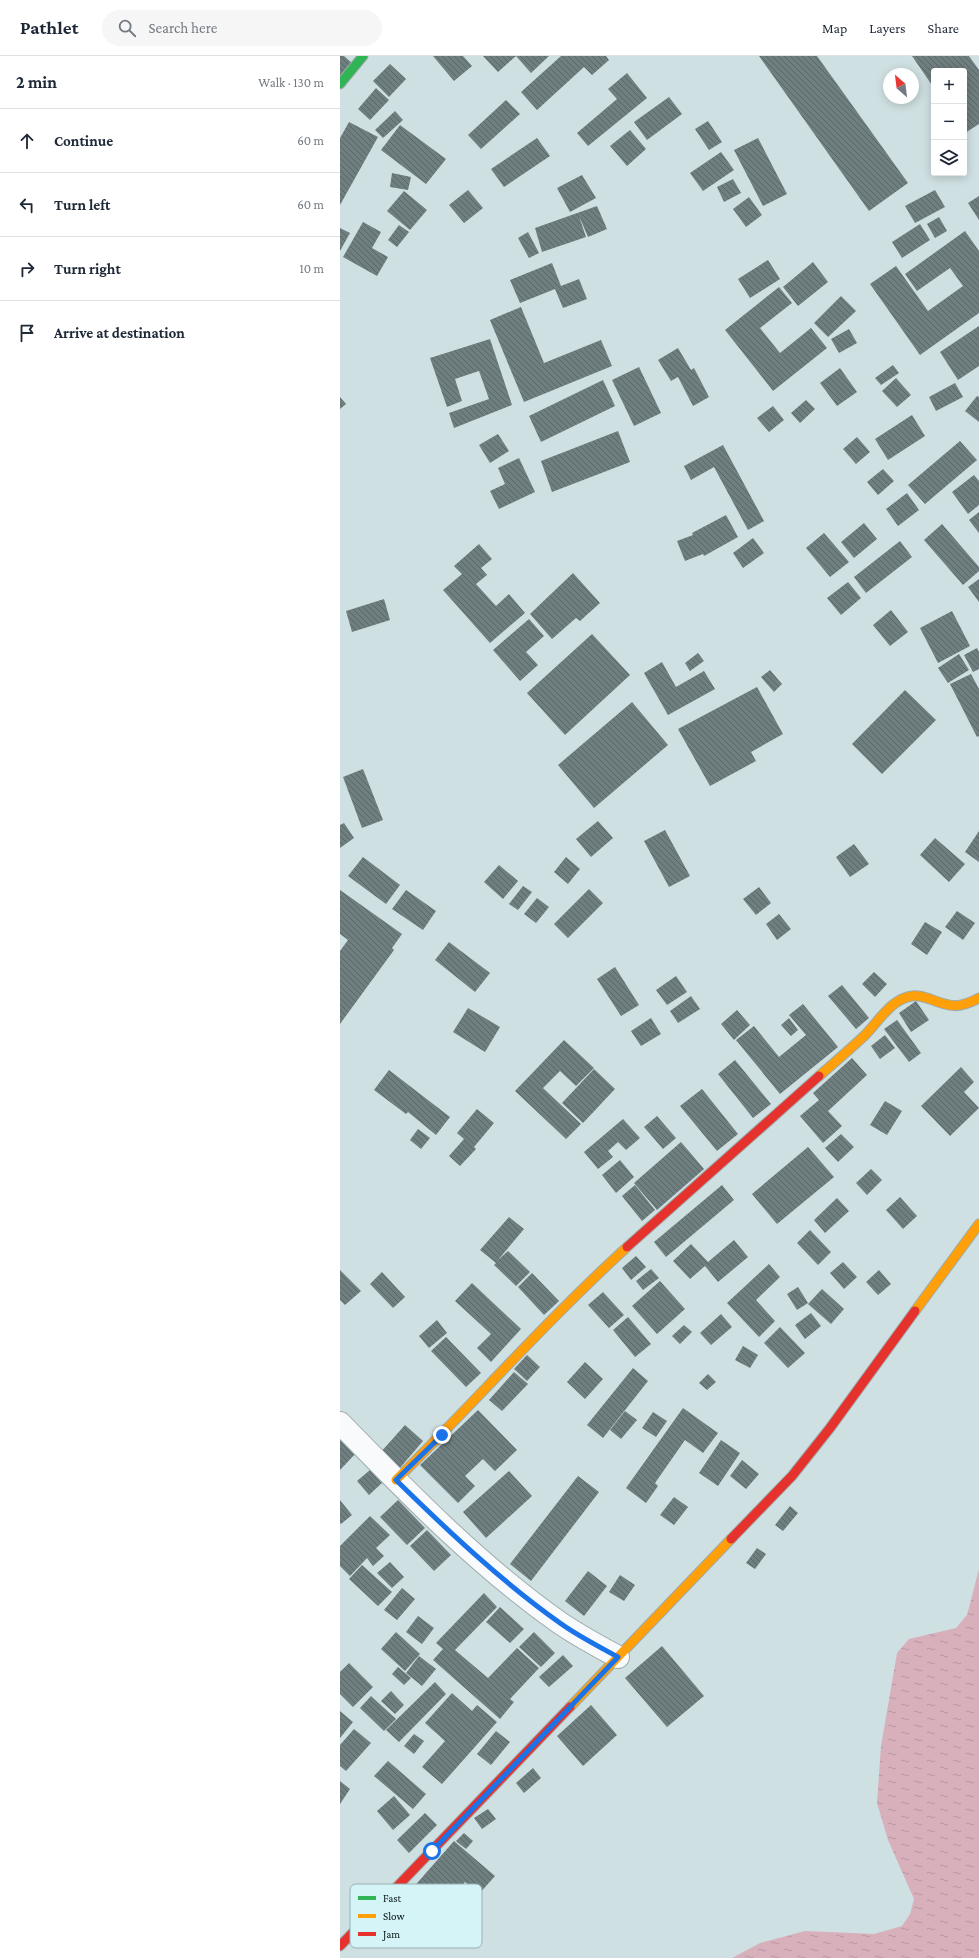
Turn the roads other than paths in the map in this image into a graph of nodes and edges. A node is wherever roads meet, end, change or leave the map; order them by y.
1 (363, 56) edge
2 (340, 84) edge
3 (979, 998) edge
4 (979, 1224) edge
5 (340, 1423) edge
6 (396, 1480) junction
7 (618, 1657) junction
8 (400, 1884) edge
9 (350, 1936) edge
10 (340, 1946) edge

1 - 2 street
3 - 6 street
4 - 7 street
5 - 6 street
6 - 7 street
7 - 8 street
9 - 10 street

